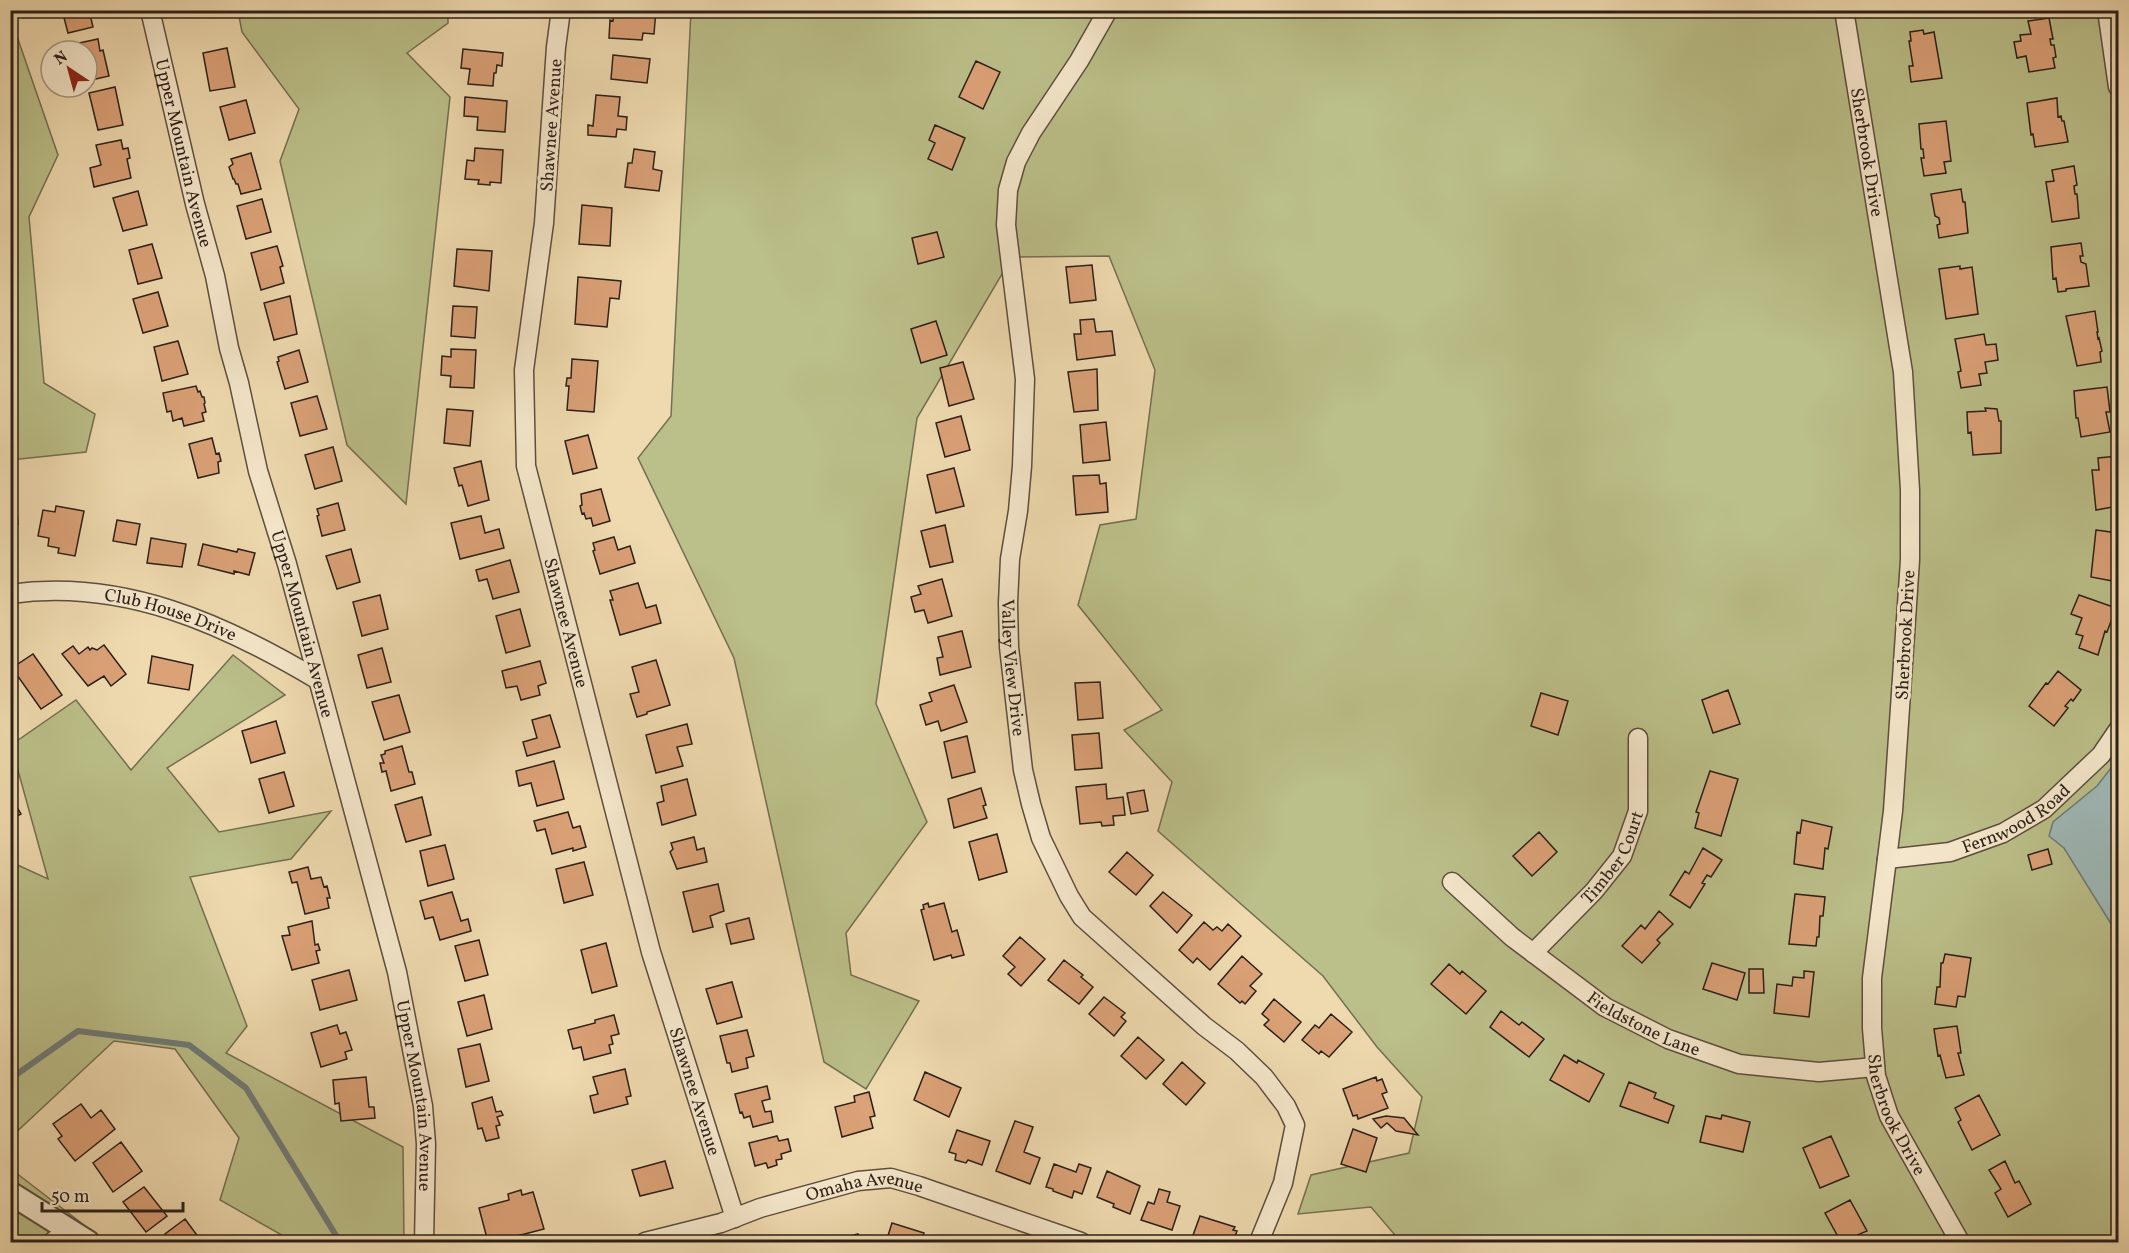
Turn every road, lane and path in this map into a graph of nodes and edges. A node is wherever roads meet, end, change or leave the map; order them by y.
1 (150, 10) edge
2 (561, 10) edge
3 (1107, 10) edge
4 (1844, 10) edge
5 (2107, 10) edge
6 (2118, 87) edge
7 (10, 594) edge
8 (318, 680) junction
9 (2118, 730) edge
10 (1638, 738) dead end
11 (1887, 859) junction
12 (1452, 882) dead end
13 (1533, 953) junction
14 (1875, 1067) junction
15 (12, 1196) edge
16 (735, 1218) junction
17 (65, 1227) junction
18 (45, 1242) edge
19 (88, 1242) edge
20 (424, 1242) edge
21 (645, 1242) edge
22 (1081, 1242) edge
23 (1259, 1242) edge
24 (1960, 1242) edge

1 - 8 street, Upper Mountain Avenue
2 - 16 street, Shawnee Avenue
3 - 23 street, Valley View Drive
4 - 11 street, Sherbrook Drive
5 - 6 street
7 - 8 street, Club House Drive
8 - 20 street, Upper Mountain Avenue
9 - 11 street, Fernwood Road
10 - 13 street, Timber Court
11 - 14 street, Sherbrook Drive
12 - 13 street, Fieldstone Lane
13 - 14 street, Fieldstone Lane
14 - 24 street, Sherbrook Drive
15 - 17 street
16 - 21 street, Omaha Avenue
16 - 22 street, Omaha Avenue
17 - 18 lane
17 - 19 street

